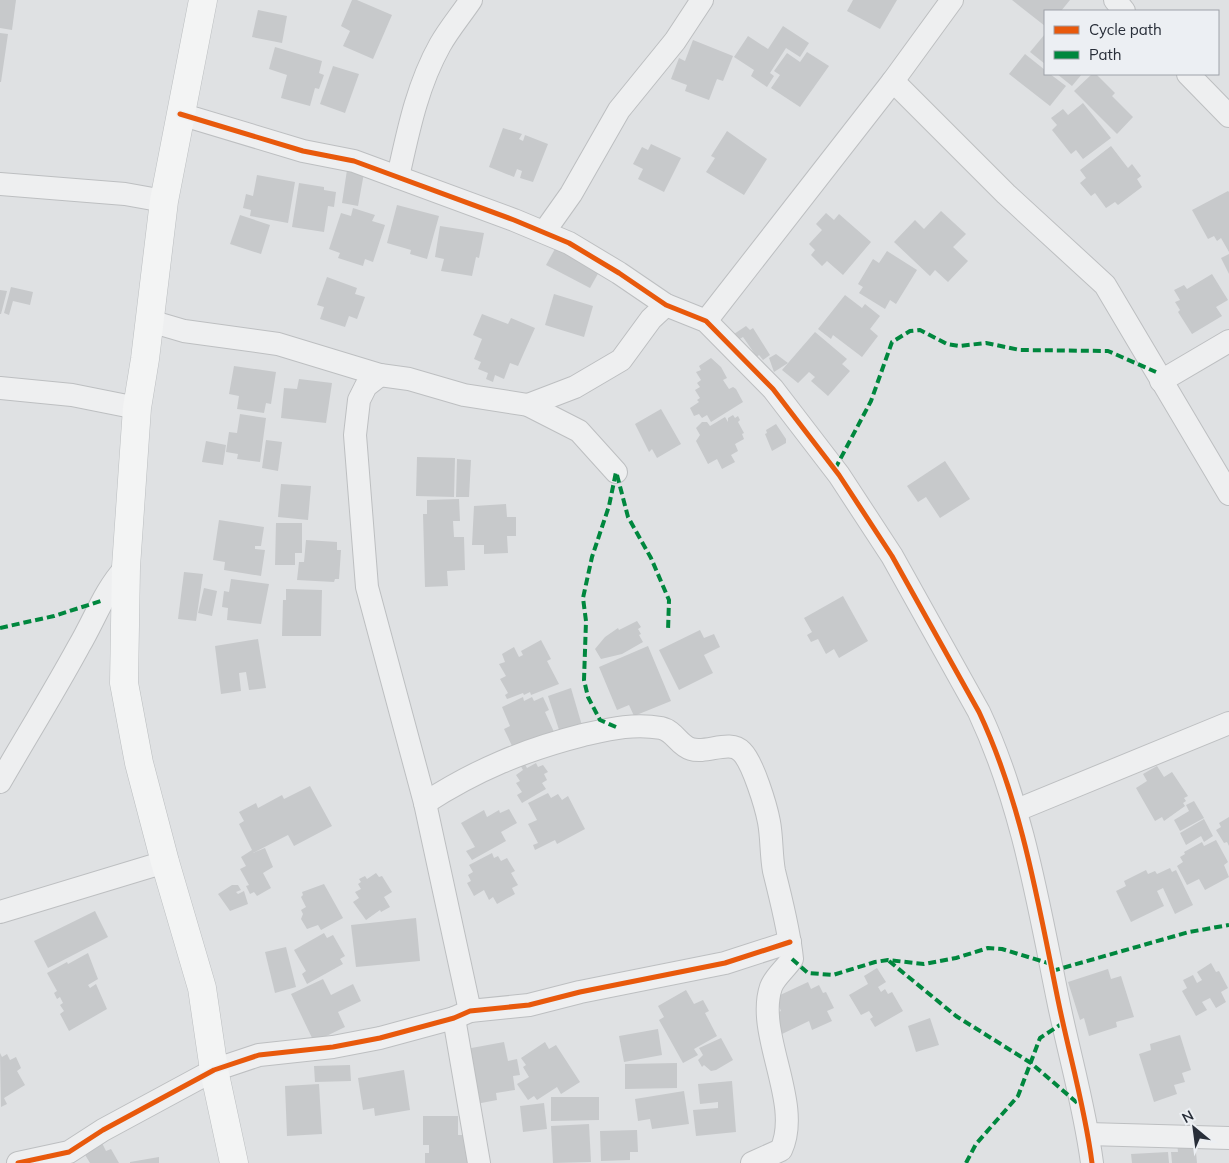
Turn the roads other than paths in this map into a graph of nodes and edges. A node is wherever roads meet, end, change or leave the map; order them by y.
1 (203, 0) edge
2 (471, 0) edge
3 (702, 0) edge
4 (952, 0) edge
5 (1114, 0) edge
6 (1123, 10) edge
7 (1189, 75) edge
8 (893, 81) junction
9 (180, 114) junction
10 (1229, 116) edge
11 (398, 177) junction
12 (0, 184) edge
13 (164, 201) junction
14 (544, 232) junction
15 (666, 305) junction
16 (150, 321) junction
17 (706, 321) junction
18 (1229, 341) edge
19 (380, 375) junction
20 (1161, 381) junction
21 (0, 388) edge
22 (528, 405) junction
23 (137, 408) junction
24 (616, 472) dead end
25 (1229, 494) edge
26 (126, 567) junction
27 (1229, 723) edge
28 (0, 782) edge
29 (425, 804) junction
30 (1017, 810) junction
31 (165, 862) junction
32 (0, 912) edge
33 (790, 942) junction
34 (462, 1015) junction
35 (214, 1070) junction
36 (1088, 1134) junction
37 (1229, 1138) edge
38 (18, 1163) edge
39 (234, 1163) edge
40 (479, 1163) edge
41 (752, 1163) edge
42 (1092, 1163) edge

1 - 9 main road
2 - 11 street
3 - 14 street
4 - 8 street
5 - 6 street
7 - 10 street
8 - 17 street
8 - 20 street
9 - 11 street
9 - 13 main road
11 - 14 street
12 - 13 street
13 - 16 main road
14 - 15 street
15 - 17 street
15 - 22 street
16 - 19 street
16 - 23 main road
17 - 30 street
18 - 20 street
19 - 22 street
19 - 29 street
20 - 25 street
21 - 23 street
22 - 24 street
23 - 26 main road
26 - 28 street
26 - 31 main road
27 - 30 street
29 - 33 street
29 - 34 street
30 - 36 street
31 - 32 street
31 - 35 main road
33 - 34 street
33 - 41 street
34 - 35 street
34 - 40 street
35 - 38 street
35 - 39 main road
36 - 37 street
36 - 42 street

